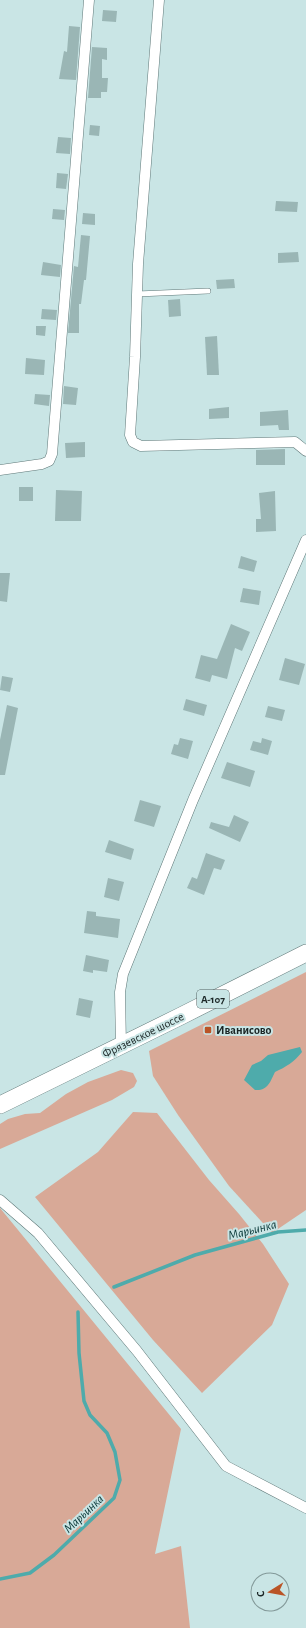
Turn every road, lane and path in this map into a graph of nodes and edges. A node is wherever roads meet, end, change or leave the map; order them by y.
1 (89, 0) edge
2 (159, 0) edge
3 (208, 291) dead end
4 (137, 294) junction
5 (306, 451) edge
6 (0, 470) edge
7 (306, 540) edge
8 (306, 953) edge
9 (121, 1046) junction
10 (0, 1105) edge
11 (0, 1200) edge
12 (306, 1508) edge

1 - 6 street
2 - 4 street
3 - 4 lane
4 - 5 street
7 - 9 street
8 - 9 highway, Фрязевское шоссе / А-107
9 - 10 highway, Фрязевское шоссе / А-107
11 - 12 street

